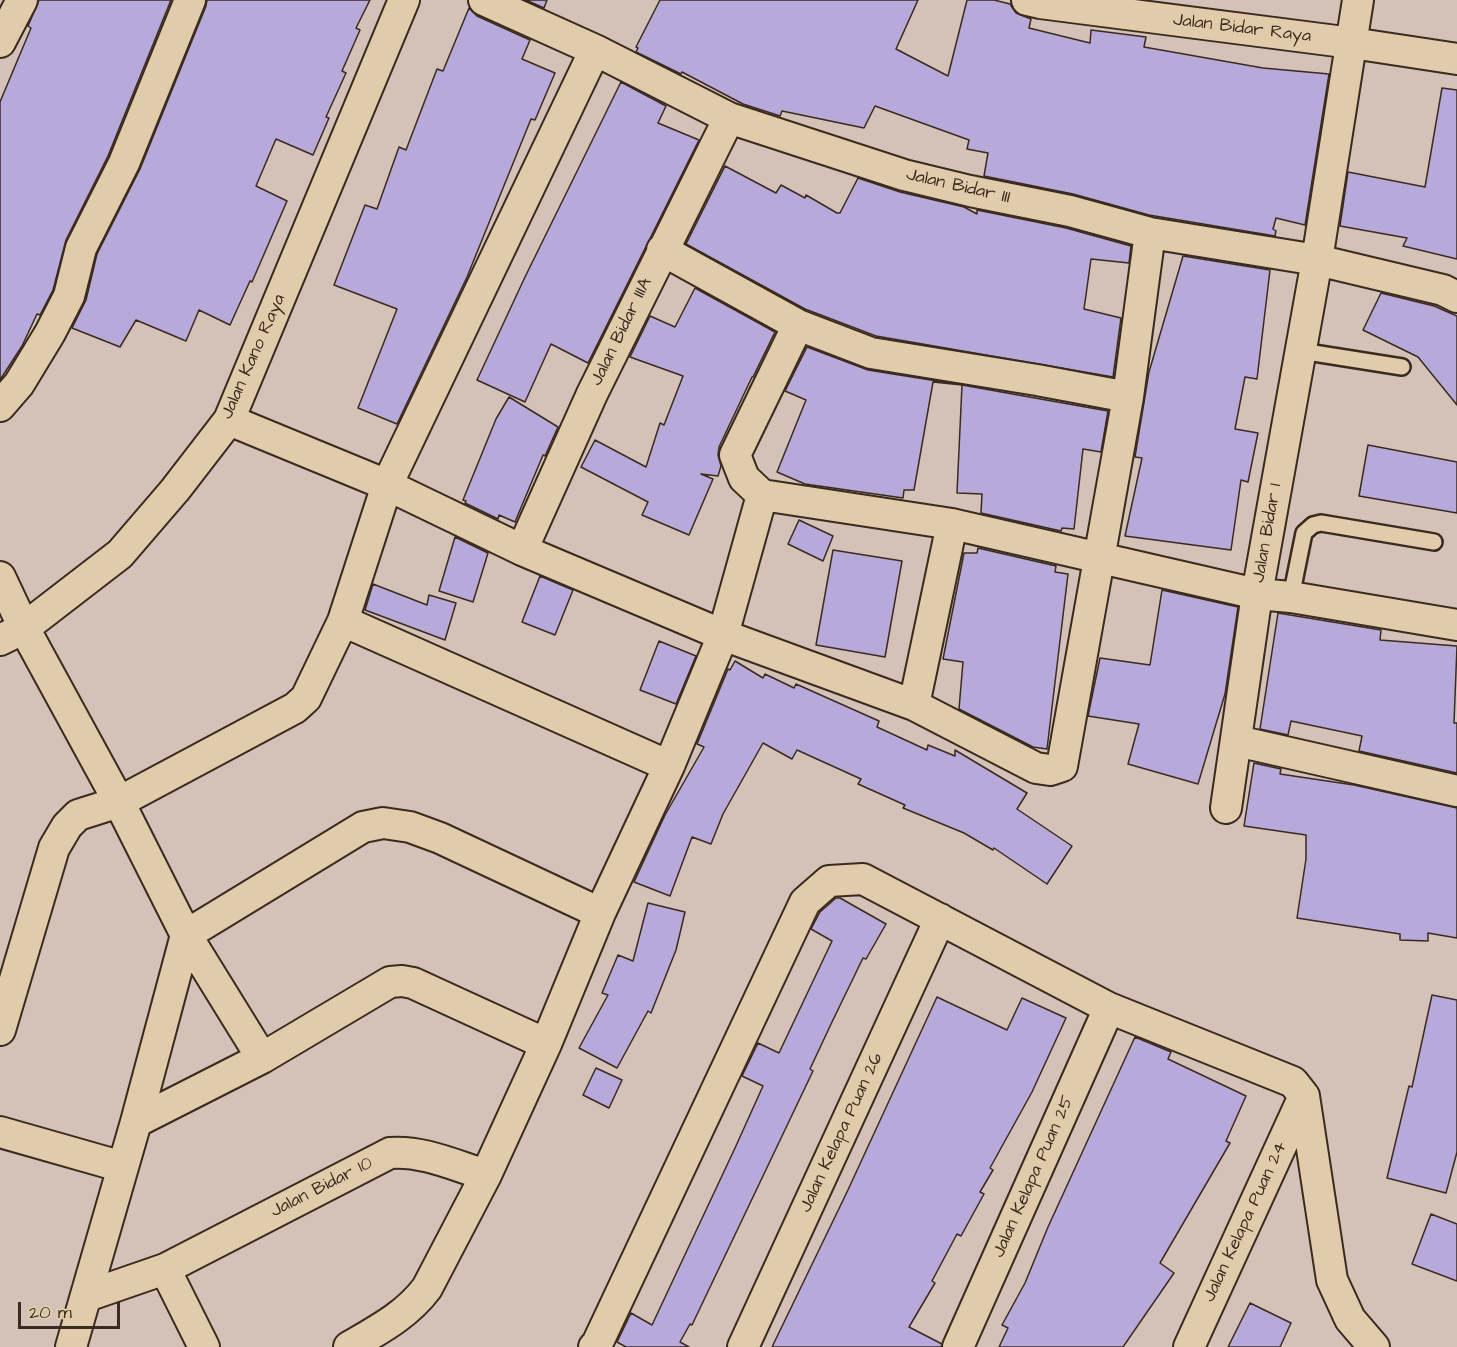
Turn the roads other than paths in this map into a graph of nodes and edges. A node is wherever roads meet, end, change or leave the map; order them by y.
1 (22, 0) edge
2 (190, 0) edge
3 (404, 0) edge
4 (484, 0) edge
5 (1027, 0) edge
6 (1358, 0) edge
7 (0, 42) edge
8 (1352, 42) junction
9 (596, 50) junction
10 (1457, 59) edge
11 (729, 118) junction
12 (1150, 233) junction
13 (662, 250) junction
14 (1317, 260) junction
15 (1457, 297) edge
16 (798, 325) junction
17 (1301, 351) junction
18 (1402, 367) dead end
19 (1128, 398) junction
20 (0, 406) edge
21 (229, 420) junction
22 (387, 485) junction
23 (762, 495) junction
24 (952, 524) junction
25 (1434, 542) dead end
26 (522, 550) junction
27 (1098, 558) junction
28 (0, 577) edge
29 (1257, 594) junction
30 (1291, 597) junction
31 (343, 621) junction
32 (1457, 625) edge
33 (12, 634) edge
34 (723, 635) junction
35 (914, 705) junction
36 (1237, 741) junction
37 (669, 766) junction
38 (1457, 791) edge
39 (119, 802) junction
40 (1226, 808) dead end
41 (600, 914) junction
42 (940, 919) junction
43 (186, 935) junction
44 (1109, 1008) junction
45 (0, 1030) edge
46 (546, 1044) junction
47 (262, 1058) junction
48 (1304, 1096) junction
49 (136, 1122) junction
50 (0, 1132) edge
51 (123, 1167) junction
52 (486, 1175) junction
53 (165, 1269) junction
54 (87, 1296) junction
55 (71, 1347) edge
56 (204, 1347) edge
57 (349, 1347) edge
58 (594, 1347) edge
59 (744, 1347) edge
60 (958, 1347) edge
61 (1188, 1347) edge
62 (1374, 1347) edge

1 - 7 street
2 - 20 street
3 - 21 street, Jalan Kano Raya
4 - 9 street, Jalan Bidar III
5 - 8 street, Jalan Bidar Raya
6 - 8 street, Jalan Bidar I
8 - 10 street, Jalan Bidar Raya
8 - 14 street, Jalan Bidar I
9 - 11 street, Jalan Bidar III
9 - 22 street
11 - 12 street, Jalan Bidar III
11 - 13 street, Jalan Bidar IIIA
12 - 14 street, Jalan Bidar III
12 - 19 street
13 - 16 street
13 - 26 street, Jalan Bidar IIIA
14 - 15 street, Jalan Bidar III
14 - 17 street, Jalan Bidar I
16 - 19 street
16 - 23 street
17 - 18 lane
17 - 29 street, Jalan Bidar I
19 - 27 street
21 - 22 street
21 - 33 street, Jalan Kano Raya
22 - 26 street
22 - 31 street
23 - 24 street
23 - 34 street
24 - 27 street
24 - 35 street
25 - 30 lane
26 - 34 street
27 - 29 street
27 - 35 street
28 - 33 street
29 - 30 street
29 - 36 street, Jalan Bidar I
30 - 32 street
31 - 37 street
31 - 39 street
33 - 39 street
34 - 35 street
34 - 37 street
36 - 38 street
36 - 40 street, Jalan Bidar I
37 - 41 street
39 - 43 street
39 - 45 street
41 - 43 street
41 - 46 street
42 - 44 street
42 - 58 street
42 - 59 street, Jalan Kelapa Puan 26
43 - 47 street
43 - 49 street
44 - 48 street
44 - 60 street, Jalan Kelapa Puan 25
46 - 47 street
46 - 52 street
47 - 49 street
48 - 61 street, Jalan Kelapa Puan 24
48 - 62 street
49 - 51 street
50 - 51 street
51 - 54 street
52 - 53 street, Jalan Bidar 10
52 - 57 street
53 - 54 street, Jalan Bidar 10
53 - 56 street
54 - 55 street

